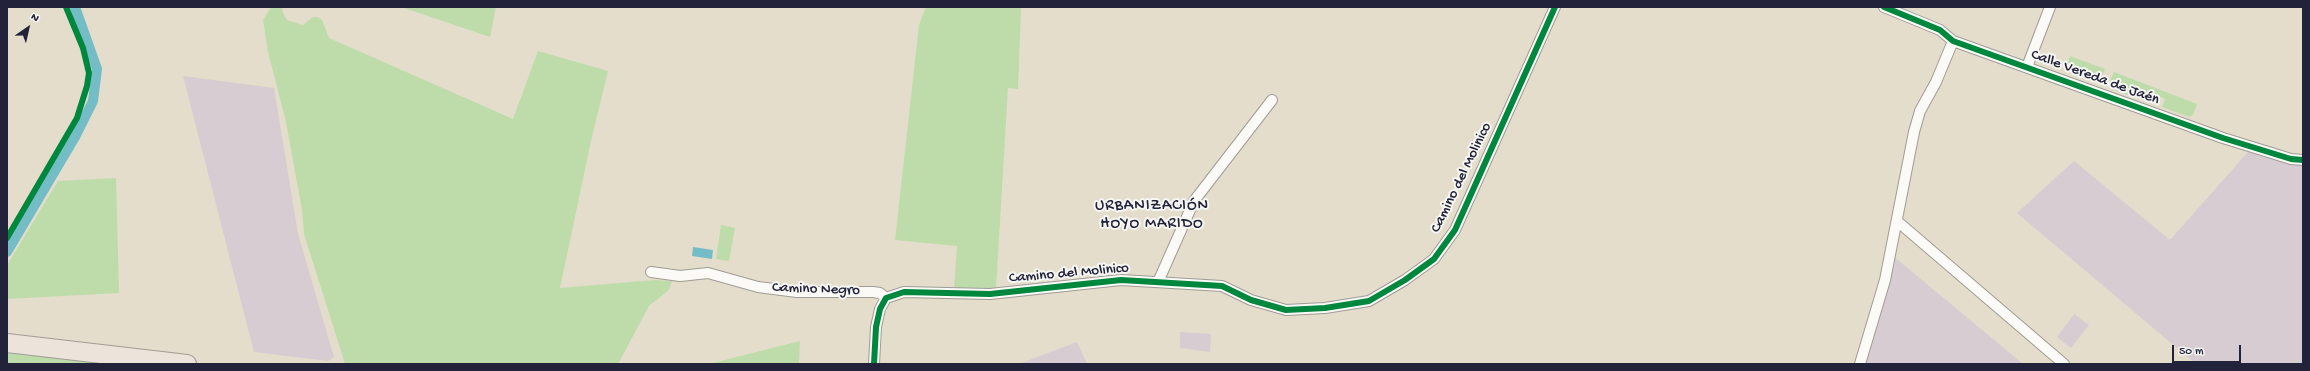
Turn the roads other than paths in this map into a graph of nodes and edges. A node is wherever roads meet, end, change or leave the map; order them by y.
1 (1554, 7) edge
2 (1884, 7) edge
3 (2050, 7) edge
4 (1953, 41) junction
5 (2027, 67) junction
6 (1272, 100) dead end
7 (2303, 160) edge
8 (1897, 221) junction
9 (651, 272) dead end
10 (1158, 282) junction
11 (886, 298) junction
12 (8, 344) edge
13 (187, 364) edge
14 (874, 364) edge
15 (1860, 364) edge
16 (2064, 364) edge

1 - 10 street, Camino del Molinico
2 - 4 street, Calle Vereda de Jaén
3 - 5 street
4 - 5 street, Calle Vereda de Jaén
4 - 8 street
5 - 7 street, Calle Vereda de Jaén
6 - 10 street
8 - 15 street
8 - 16 street
9 - 11 street, Camino Negro
10 - 11 street, Camino del Molinico
11 - 14 street
12 - 13 highway

